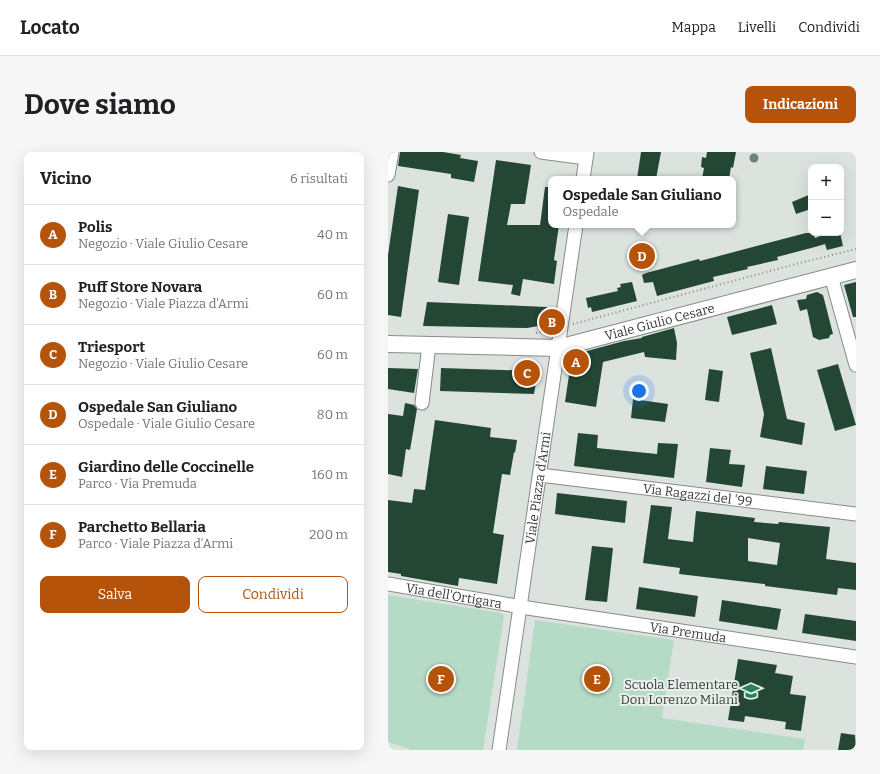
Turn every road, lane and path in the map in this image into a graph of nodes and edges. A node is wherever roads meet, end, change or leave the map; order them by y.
1 (392, 152) edge
2 (541, 152) edge
3 (587, 155) edge
4 (388, 175) edge
5 (584, 176) edge
6 (576, 228) edge
7 (856, 249) edge
8 (856, 270) edge
9 (831, 276) junction
10 (573, 324) dead end
11 (388, 344) edge
12 (429, 345) junction
13 (558, 348) junction
14 (856, 365) edge
15 (422, 403) dead end
16 (540, 476) junction
17 (856, 514) edge
18 (388, 584) edge
19 (520, 607) junction
20 (856, 657) edge
21 (499, 750) edge

1 - 4 street
2 - 3 street
3 - 5 street
6 - 13 street, Viale Piazza d'Armi
7 - 10 path
8 - 9 main road, Viale Giulio Cesare
9 - 13 main road, Viale Giulio Cesare
9 - 14 street
11 - 12 main road, Viale Giulio Cesare
12 - 13 main road, Viale Giulio Cesare
12 - 15 street
13 - 16 street, Viale Piazza d'Armi
16 - 17 street, Via Ragazzi del '99
16 - 19 street, Viale Piazza d'Armi
18 - 19 street, Via dell'Ortigara
19 - 20 street, Via Premuda
19 - 21 street, Viale Piazza d'Armi

